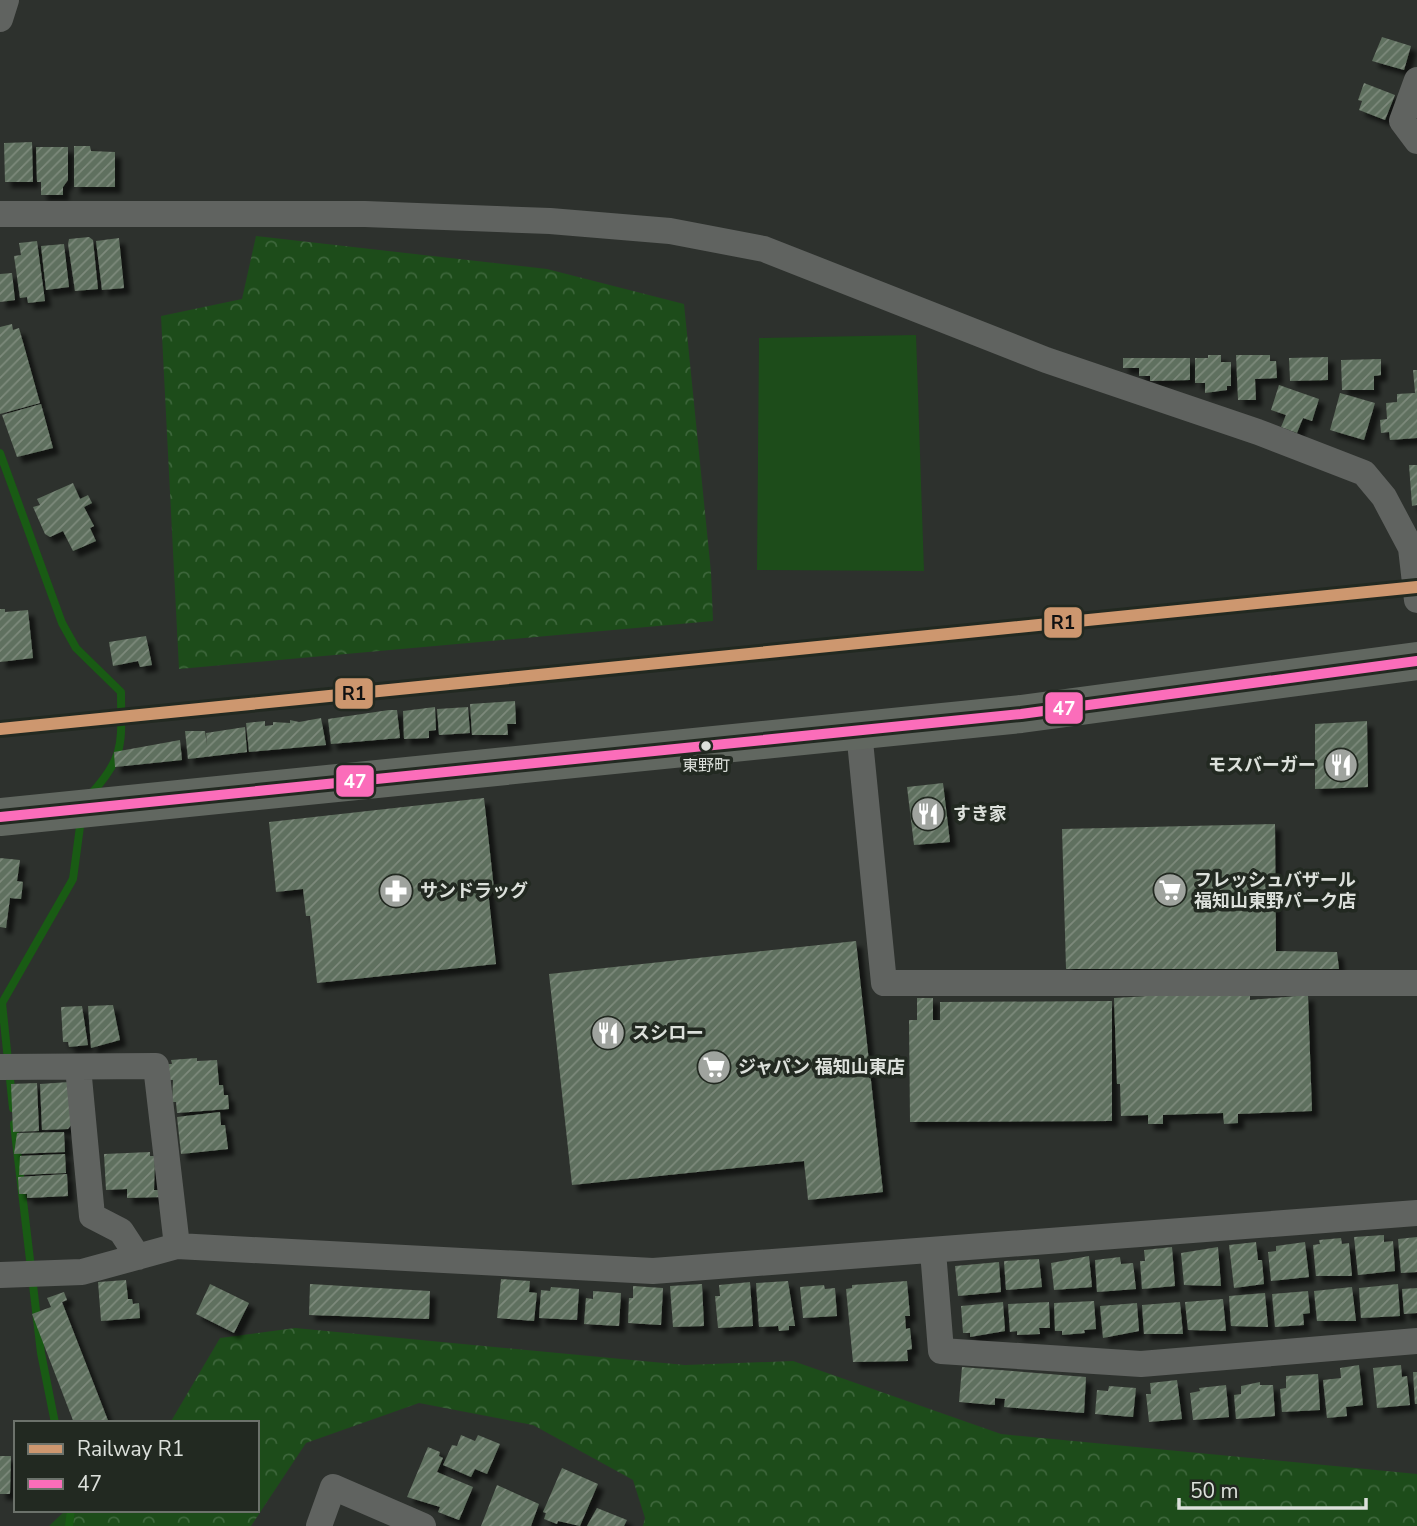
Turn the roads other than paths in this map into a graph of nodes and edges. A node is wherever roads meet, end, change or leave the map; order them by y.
1 (6, 0) edge
2 (0, 19) edge
3 (1417, 80) edge
4 (1417, 141) edge
5 (0, 214) edge
6 (1414, 547) edge
7 (1417, 600) edge
8 (1417, 661) edge
9 (859, 731) junction
10 (0, 817) edge
11 (1417, 983) edge
12 (78, 1067) junction
13 (0, 1068) edge
14 (1417, 1213) edge
15 (177, 1247) junction
16 (933, 1251) junction
17 (138, 1257) junction
18 (0, 1275) edge
19 (1417, 1341) edge
20 (319, 1526) edge
21 (423, 1526) edge

1 - 2 street
3 - 4 street
5 - 6 street
6 - 7 street
8 - 9 main road
9 - 10 main road
9 - 11 street
12 - 13 street
12 - 15 street
12 - 17 street
14 - 16 street
15 - 16 street
15 - 17 street
16 - 19 street
17 - 18 street
20 - 21 street

